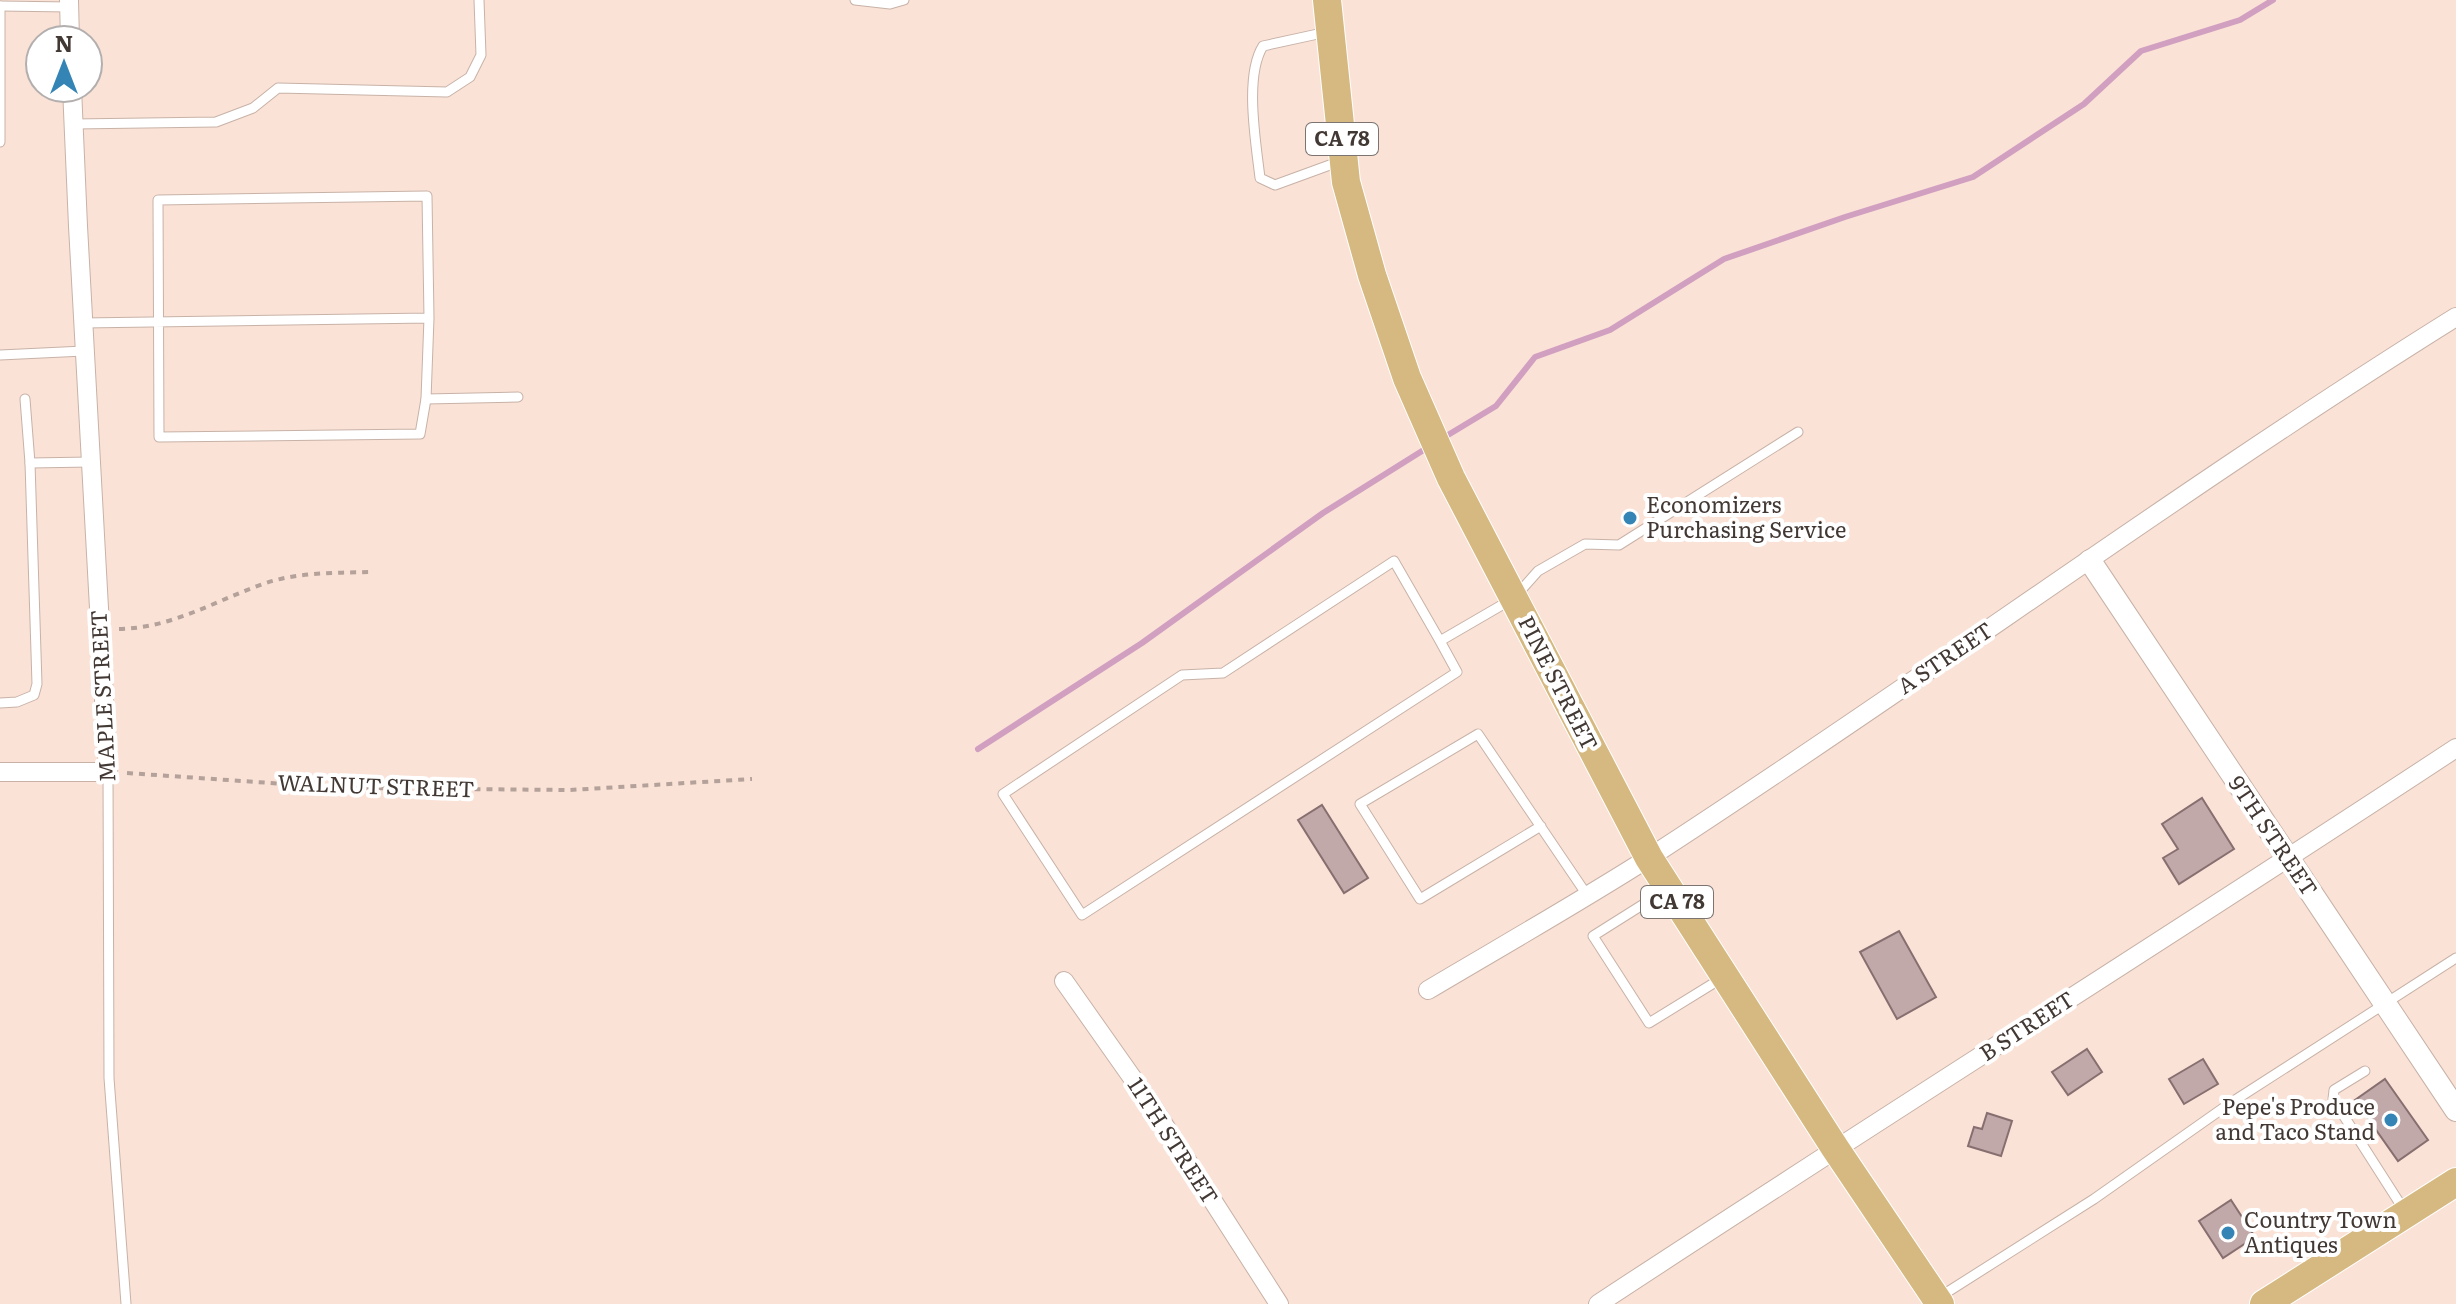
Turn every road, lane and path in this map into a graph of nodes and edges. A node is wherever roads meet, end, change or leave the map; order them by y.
1 (479, 0) edge
2 (855, 0) edge
3 (904, 0) edge
4 (1327, 0) edge
5 (69, 3) edge
6 (0, 6) edge
7 (70, 24) edge
8 (1331, 31) junction
9 (73, 104) edge
10 (74, 124) junction
11 (0, 142) edge
12 (1344, 160) junction
13 (2456, 317) edge
14 (429, 318) junction
15 (158, 322) junction
16 (83, 323) junction
17 (84, 351) junction
18 (0, 355) edge
19 (518, 397) dead end
20 (25, 399) dead end
21 (426, 399) junction
22 (1798, 432) dead end
23 (91, 462) junction
24 (30, 463) junction
25 (2090, 561) junction
26 (370, 572) dead end
27 (1514, 598) junction
28 (100, 629) junction
29 (1440, 641) junction
30 (0, 703) edge
31 (2456, 748) edge
32 (0, 772) edge
33 (108, 772) junction
34 (752, 779) dead end
35 (1541, 826) junction
36 (1649, 858) junction
37 (2288, 859) junction
38 (1669, 888) junction
39 (1587, 895) junction
40 (2456, 958) edge
41 (1725, 976) junction
42 (1064, 981) dead end
43 (1428, 990) dead end
44 (2386, 1004) junction
45 (2365, 1071) dead end
46 (2456, 1110) edge
47 (1835, 1148) junction
48 (2456, 1182) edge
49 (2406, 1213) junction
50 (1935, 1302) edge
51 (126, 1304) edge
52 (1279, 1304) edge
53 (1598, 1304) edge
54 (2264, 1304) edge

1 - 10 lane
2 - 3 lane
4 - 8 main road, PINE STREET / CA 78
5 - 6 lane
5 - 7 street
6 - 11 lane
8 - 12 main road, PINE STREET / CA 78
8 - 12 lane
9 - 10 street, MAPLE STREET
10 - 16 street, MAPLE STREET
12 - 27 main road, PINE STREET / CA 78
13 - 25 street, A STREET
14 - 15 lane
14 - 15 lane
14 - 21 lane
15 - 16 lane
15 - 21 lane
16 - 17 street, MAPLE STREET
17 - 18 lane
17 - 23 street, MAPLE STREET
19 - 21 lane
20 - 24 lane
22 - 27 lane
23 - 24 lane
23 - 28 street, MAPLE STREET
24 - 30 lane
25 - 36 street, A STREET
25 - 37 street, 9TH STREET
26 - 28 path
27 - 29 lane
27 - 36 main road, PINE STREET / CA 78
28 - 33 street, MAPLE STREET
29 - 29 lane
31 - 37 street, B STREET
32 - 33 street
33 - 34 path, WALNUT STREET
33 - 51 lane, MAPLE STREET
35 - 35 lane
35 - 39 lane
36 - 38 main road, PINE STREET / CA 78
36 - 39 street, A STREET
37 - 44 street, 9TH STREET
37 - 47 street, B STREET
38 - 41 main road, PINE STREET / CA 78
38 - 41 lane
39 - 43 street, A STREET
40 - 44 lane
41 - 47 main road, PINE STREET / CA 78
42 - 52 street, 11TH STREET
44 - 46 street, 9TH STREET
44 - 50 lane
45 - 49 lane
47 - 50 main road, PINE STREET / CA 78
47 - 53 street, B STREET
48 - 49 main road
49 - 54 main road

